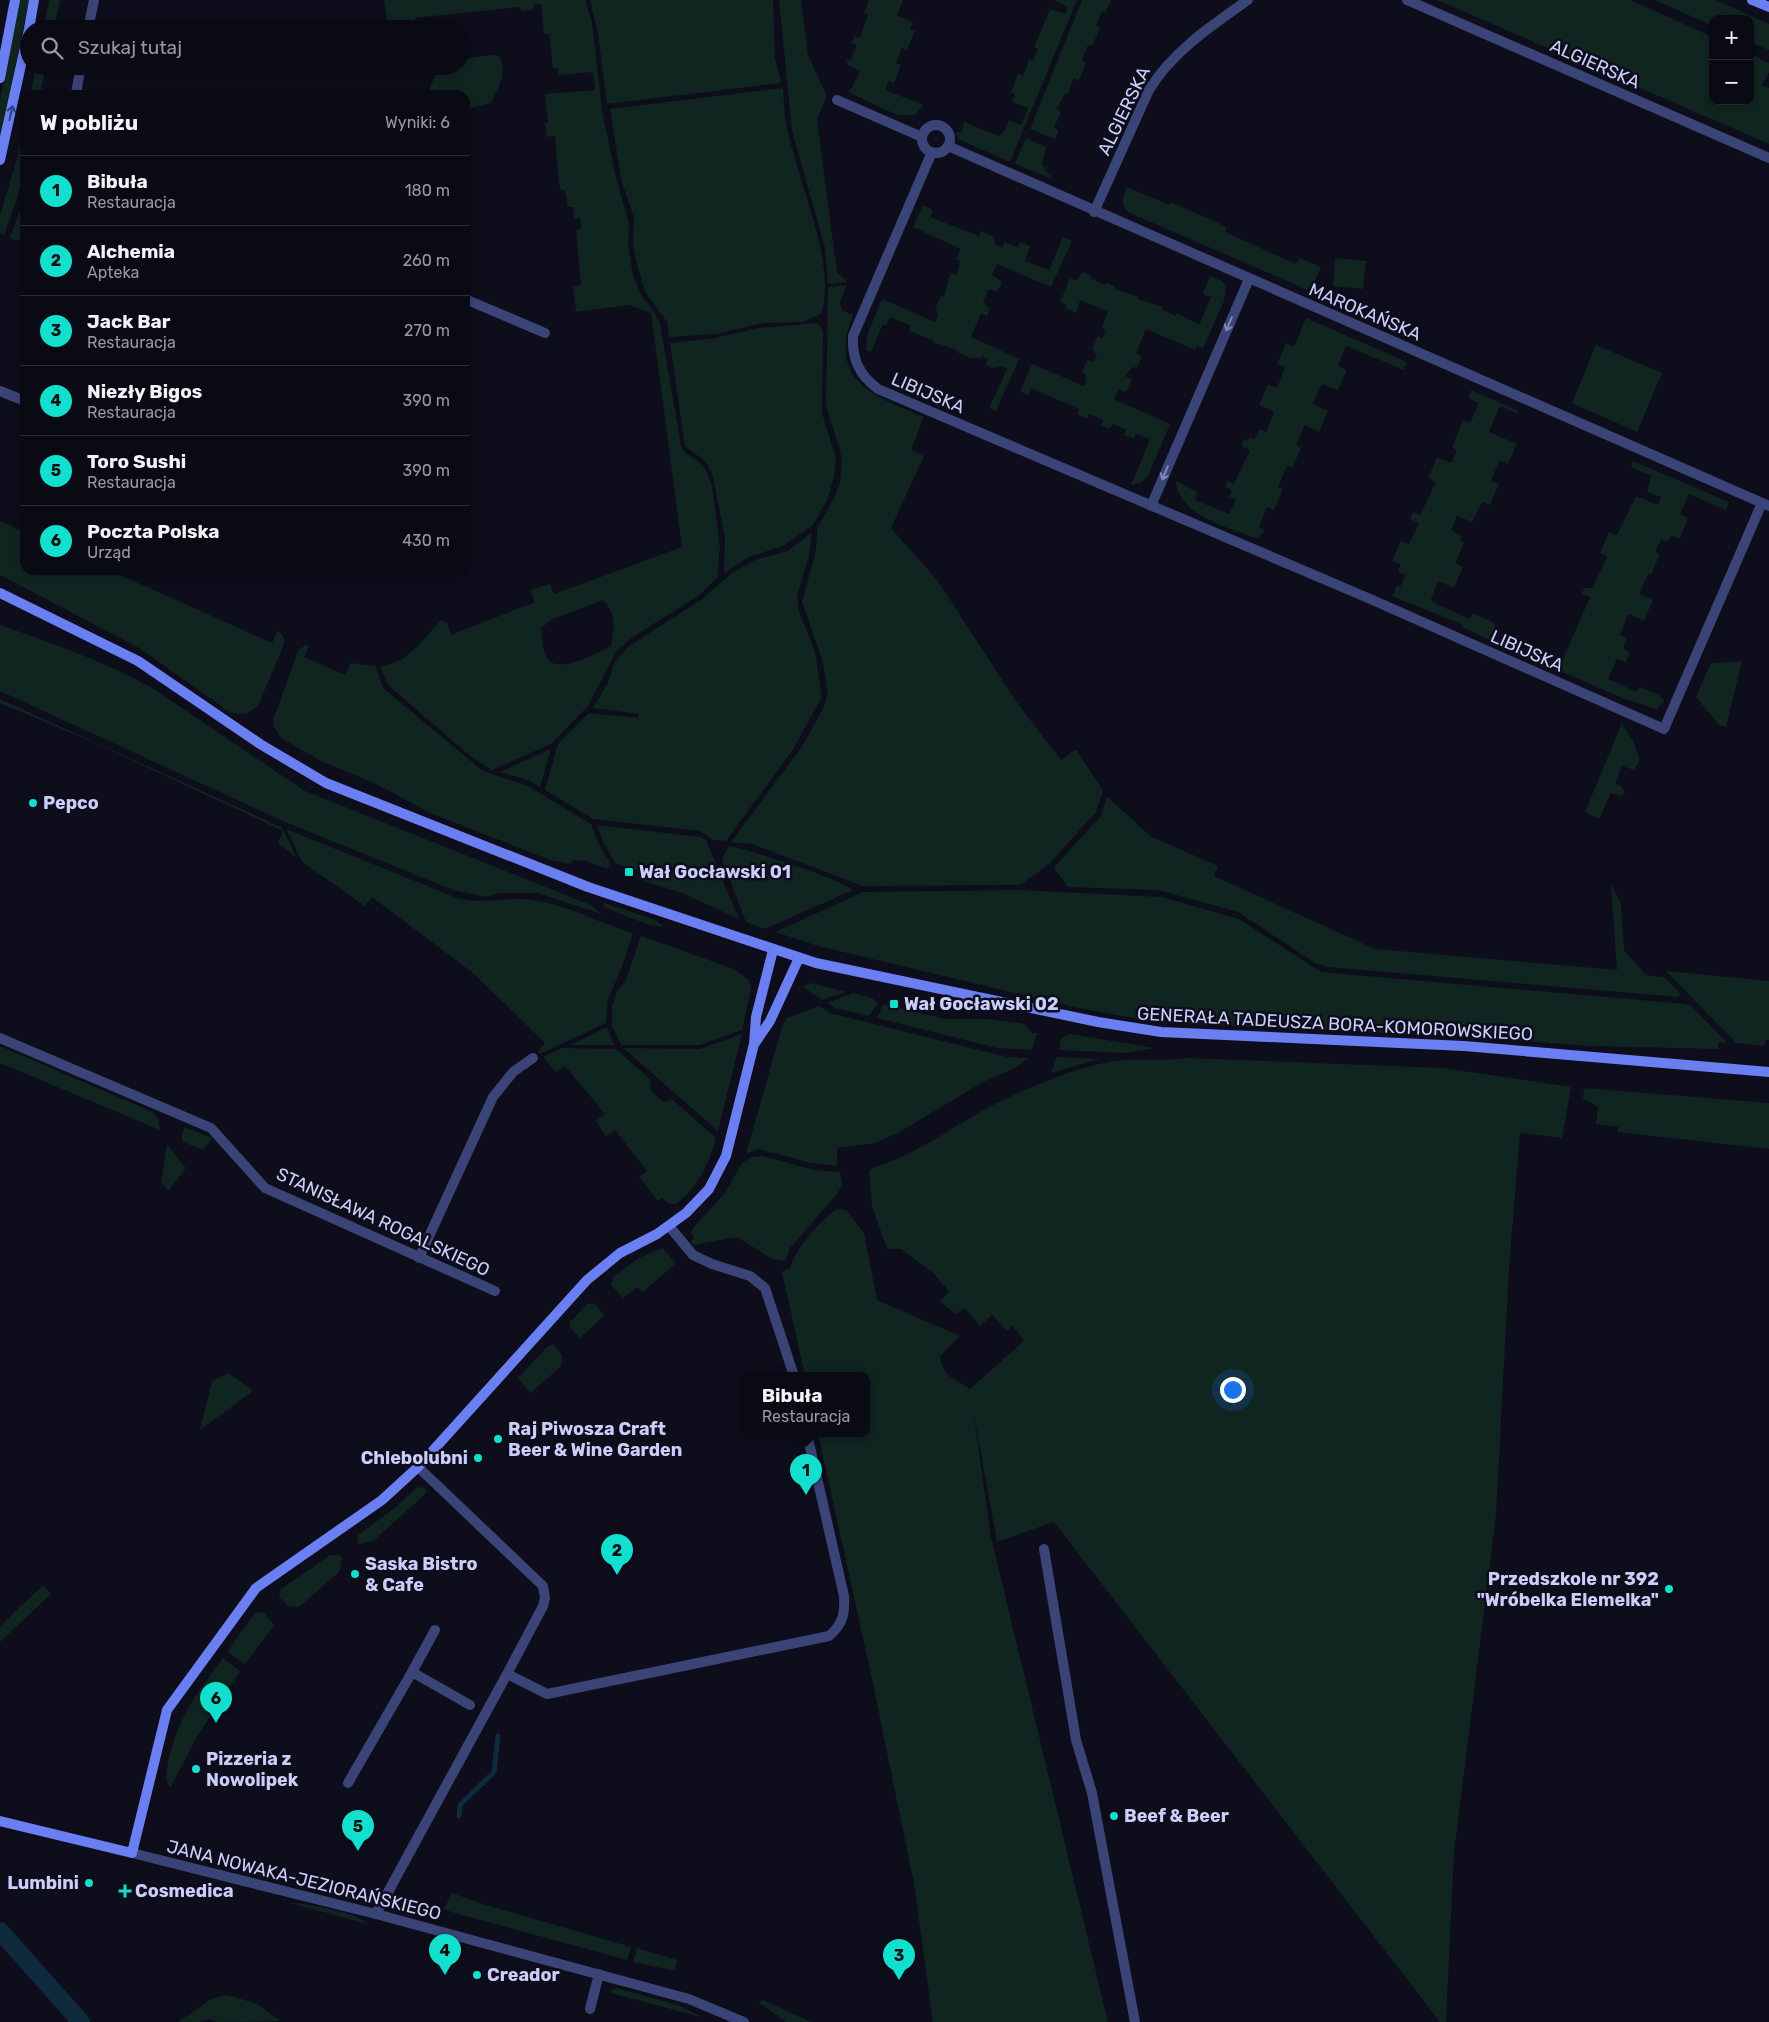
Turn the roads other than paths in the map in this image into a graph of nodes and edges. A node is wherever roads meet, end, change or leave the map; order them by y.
1 (15, 0) edge
2 (34, 0) edge
3 (94, 0) edge
4 (1248, 0) edge
5 (1407, 0) edge
6 (1752, 0) edge
7 (1769, 8) edge
8 (31, 20) edge
9 (90, 20) edge
10 (20, 70) edge
11 (79, 75) edge
12 (0, 78) edge
13 (77, 90) edge
14 (837, 100) dead end
15 (922, 137) junction
16 (948, 146) junction
17 (932, 152) junction
18 (1769, 158) edge
19 (0, 160) edge
20 (1094, 212) junction
21 (1249, 279) junction
22 (470, 301) edge
23 (545, 332) dead end
24 (0, 390) edge
25 (20, 399) edge
26 (1766, 504) edge
27 (1151, 506) junction
28 (0, 593) edge
29 (773, 950) junction
30 (799, 958) junction
31 (0, 1038) edge
32 (754, 1044) junction
33 (533, 1058) dead end
34 (1769, 1072) edge
35 (669, 1226) junction
36 (419, 1258) junction
37 (495, 1292) dead end
38 (793, 1372) edge
39 (808, 1437) edge
40 (418, 1467) junction
41 (1044, 1549) dead end
42 (435, 1630) dead end
43 (412, 1672) junction
44 (507, 1674) junction
45 (470, 1705) dead end
46 (348, 1783) dead end
47 (0, 1821) edge
48 (132, 1853) junction
49 (376, 1914) junction
50 (600, 1974) junction
51 (590, 2009) dead end
52 (738, 2020) edge
53 (1135, 2022) edge

1 - 12 street
2 - 8 street
3 - 9 street
4 - 20 street, ALGIERSKA
5 - 18 street, ALGIERSKA
6 - 7 street
19 -> 10 street
11 - 13 street
14 - 15 street
15 - 16 street
15 - 17 street
16 - 17 street
16 - 20 street, MAROKAŃSKA
17 - 27 street, LIBIJSKA
20 - 21 street, MAROKAŃSKA
21 - 26 street, MAROKAŃSKA
21 -> 27 street
22 - 23 street
24 - 25 street
26 - 27 street, LIBIJSKA
28 - 29 street, GENERAŁA TADEUSZA BORA-KOMOROWSKIEGO
29 - 30 street, GENERAŁA TADEUSZA BORA-KOMOROWSKIEGO
29 - 32 street
30 - 32 street
30 - 34 street, GENERAŁA TADEUSZA BORA-KOMOROWSKIEGO
31 - 36 street, STANISŁAWA ROGALSKIEGO
32 - 35 street
33 - 36 street
35 - 38 street
35 - 40 street
36 - 37 street, STANISŁAWA ROGALSKIEGO
39 - 44 street
40 - 44 street
40 - 48 street
41 - 53 street
42 - 43 street
43 - 45 street
43 - 46 street
44 - 49 street
47 - 48 street, JANA NOWAKA-JEZIORAŃSKIEGO
48 - 49 street, JANA NOWAKA-JEZIORAŃSKIEGO
49 - 50 street, JANA NOWAKA-JEZIORAŃSKIEGO
50 - 51 street
50 - 52 street, JANA NOWAKA-JEZIORAŃSKIEGO

